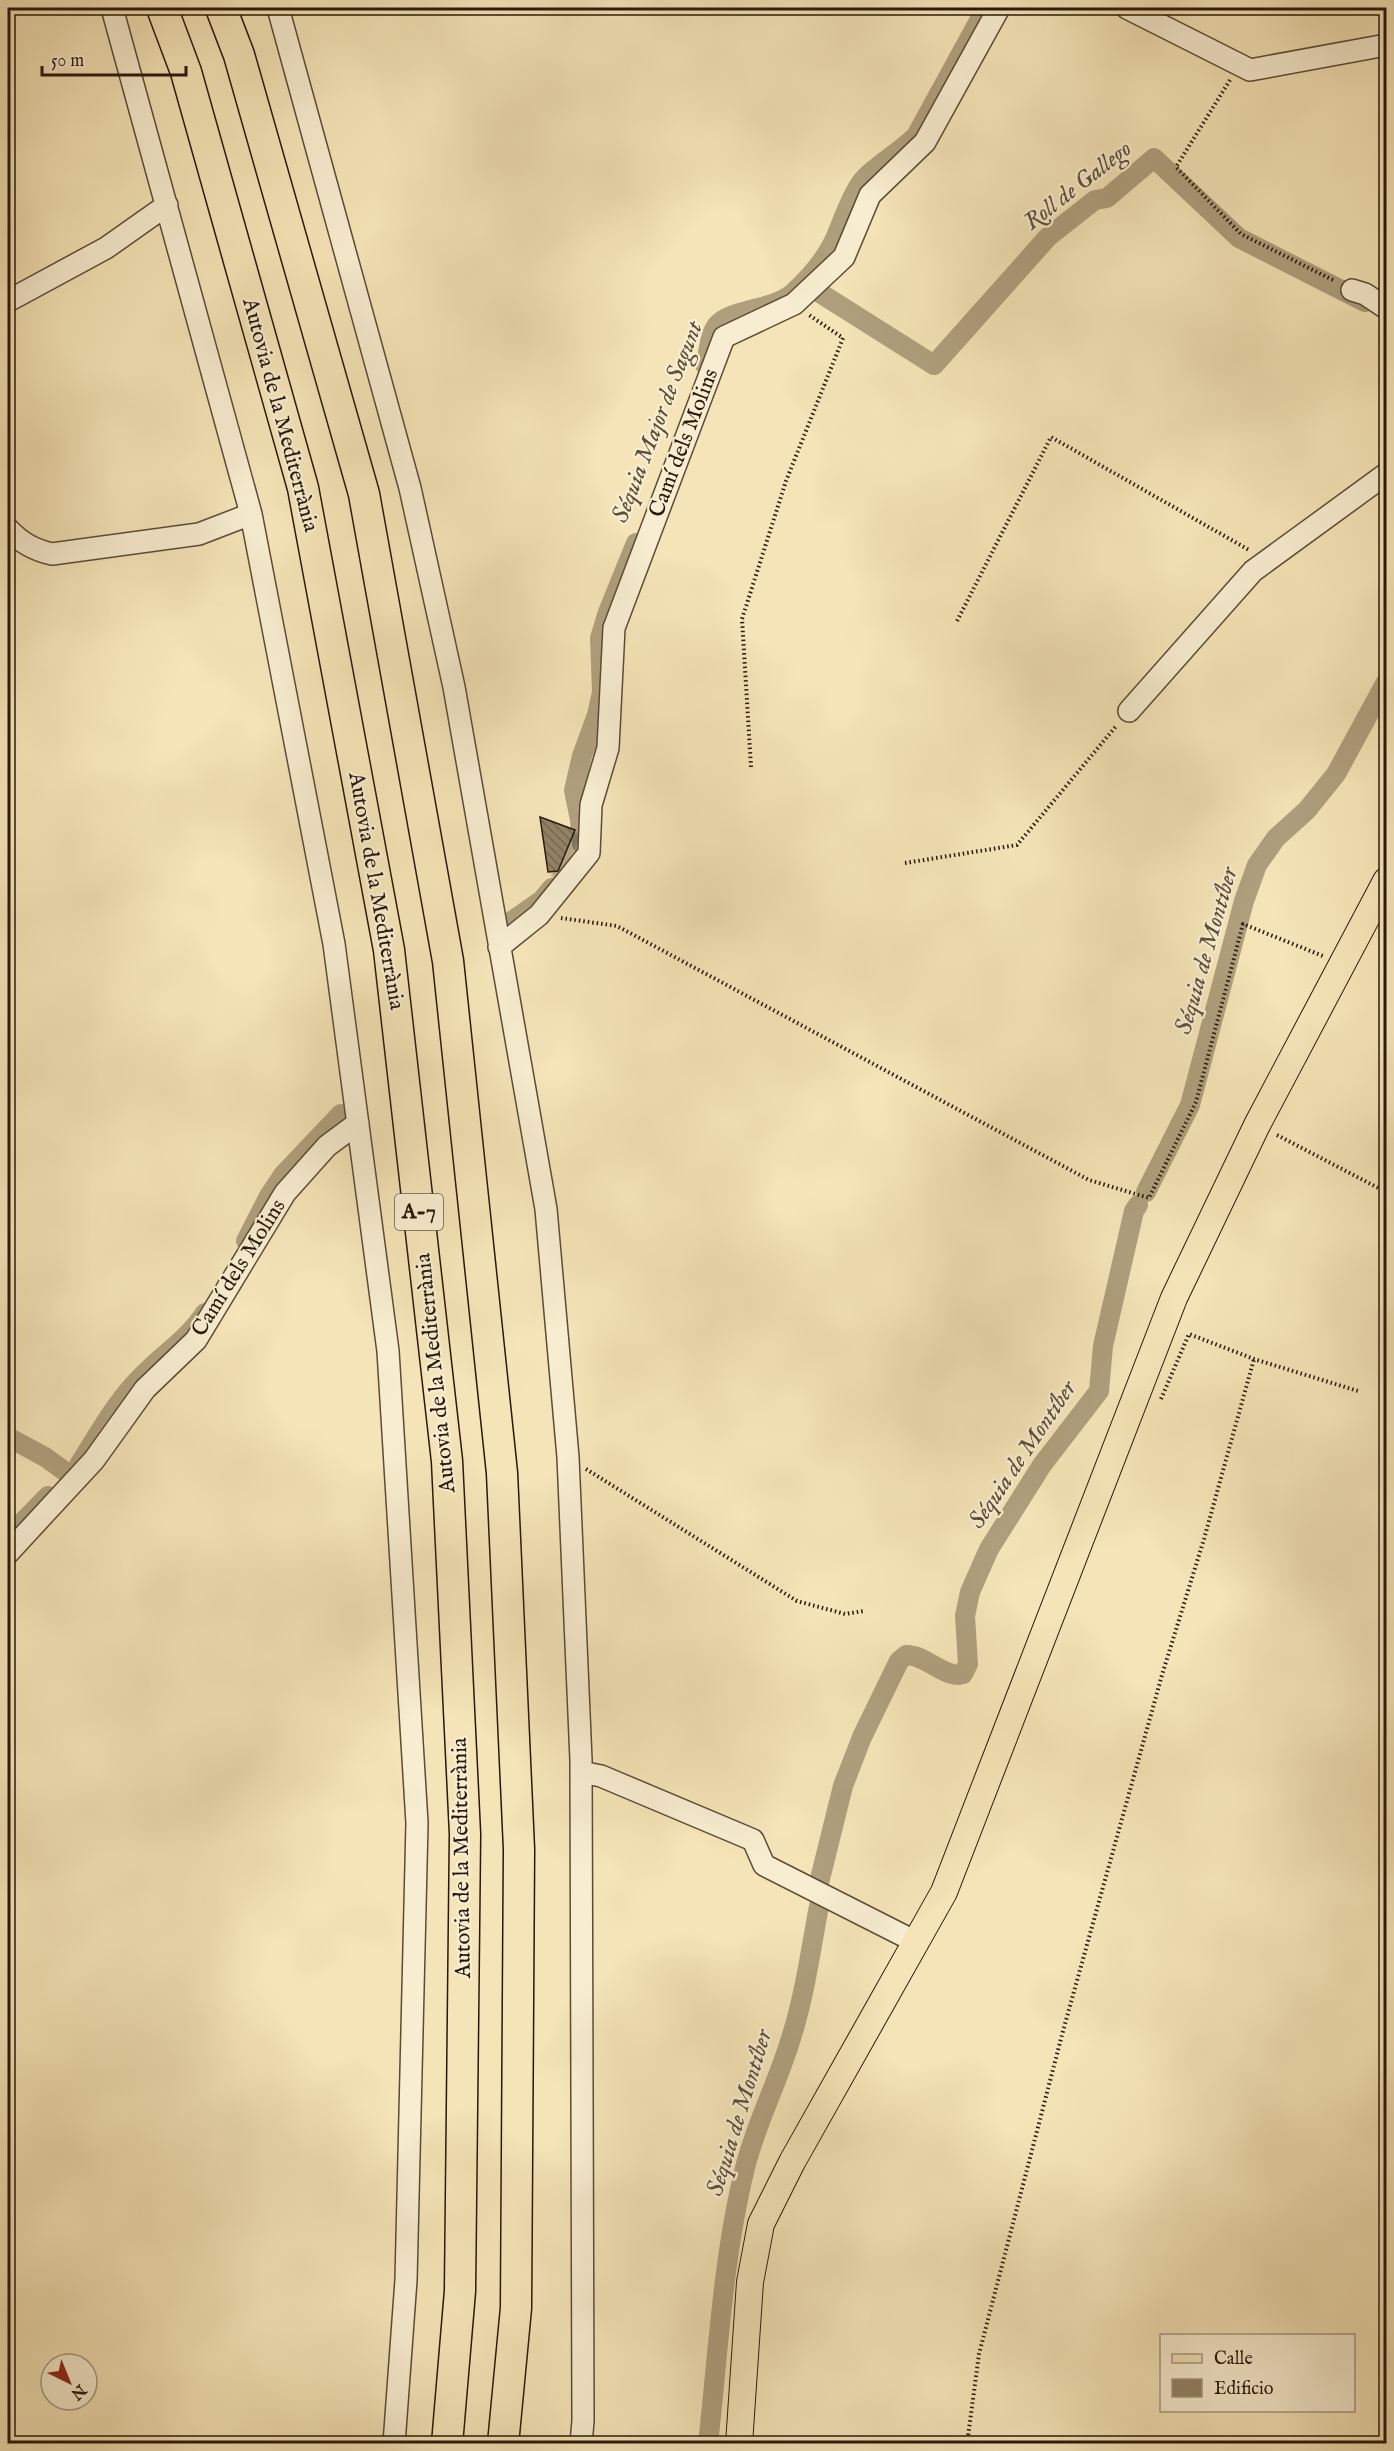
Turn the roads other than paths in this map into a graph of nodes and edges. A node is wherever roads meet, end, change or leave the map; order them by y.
1 (112, 8) edge
2 (162, 8) edge
3 (221, 8) edge
4 (278, 8) edge
5 (999, 8) edge
6 (1127, 8) edge
7 (1386, 45) edge
8 (167, 205) junction
9 (1352, 290) road end
10 (8, 301) edge
11 (1386, 308) edge
12 (1386, 474) edge
13 (251, 514) junction
14 (8, 529) edge
15 (1129, 711) road end
16 (1386, 881) edge
17 (499, 947) junction
18 (358, 1123) junction
19 (8, 1553) edge
20 (581, 1772) junction
21 (916, 1942) junction
22 (394, 2444) edge
23 (447, 2444) edge
24 (503, 2444) edge
25 (581, 2444) edge
26 (739, 2444) edge

1 - 8 street
2 - 23 highway, Autovia de la Mediterrània / A-7
3 - 24 highway, A-7
4 - 17 street
5 - 17 street, Camí dels Molins
6 - 7 street
8 - 10 street
8 - 13 street
9 - 11 street
12 - 15 street
13 - 14 street
13 - 18 street
16 - 21 main road
17 - 20 street
18 - 19 street, Camí dels Molins
18 - 22 street
20 - 21 street
20 - 25 street
21 - 26 main road

